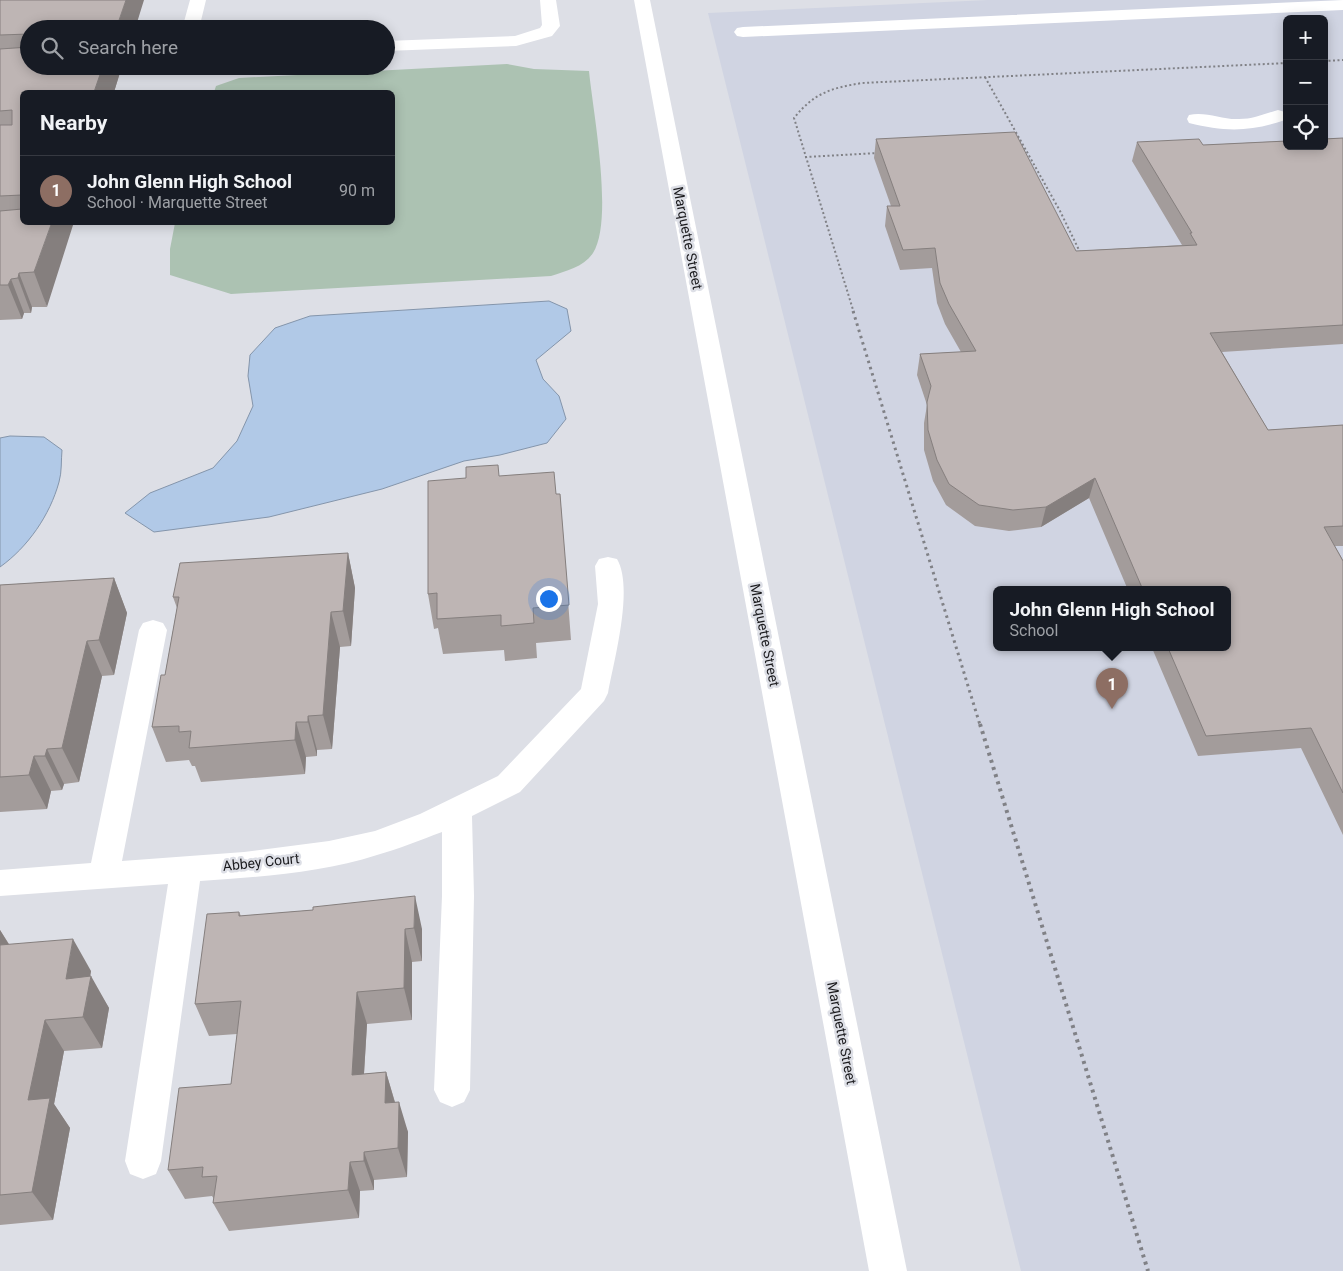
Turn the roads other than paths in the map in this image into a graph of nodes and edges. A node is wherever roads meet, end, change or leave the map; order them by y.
1 (198, 0) edge
2 (548, 0) edge
3 (642, 0) edge
4 (1343, 5) edge
5 (192, 20) edge
6 (744, 32) dead end
7 (395, 46) edge
8 (1278, 116) dead end
9 (1196, 120) dead end
10 (608, 566) dead end
11 (154, 630) dead end
12 (457, 809) junction
13 (186, 869) junction
14 (104, 874) junction
15 (0, 884) edge
16 (452, 1090) dead end
17 (143, 1162) dead end
18 (888, 1271) edge

1 - 5 street
2 - 7 street
3 - 18 street, Marquette Street
4 - 6 street
8 - 9 street
10 - 12 street, Abbey Court
11 - 14 street
12 - 13 street, Abbey Court
12 - 16 street
13 - 14 street, Abbey Court
13 - 17 street
14 - 15 street, Abbey Court

